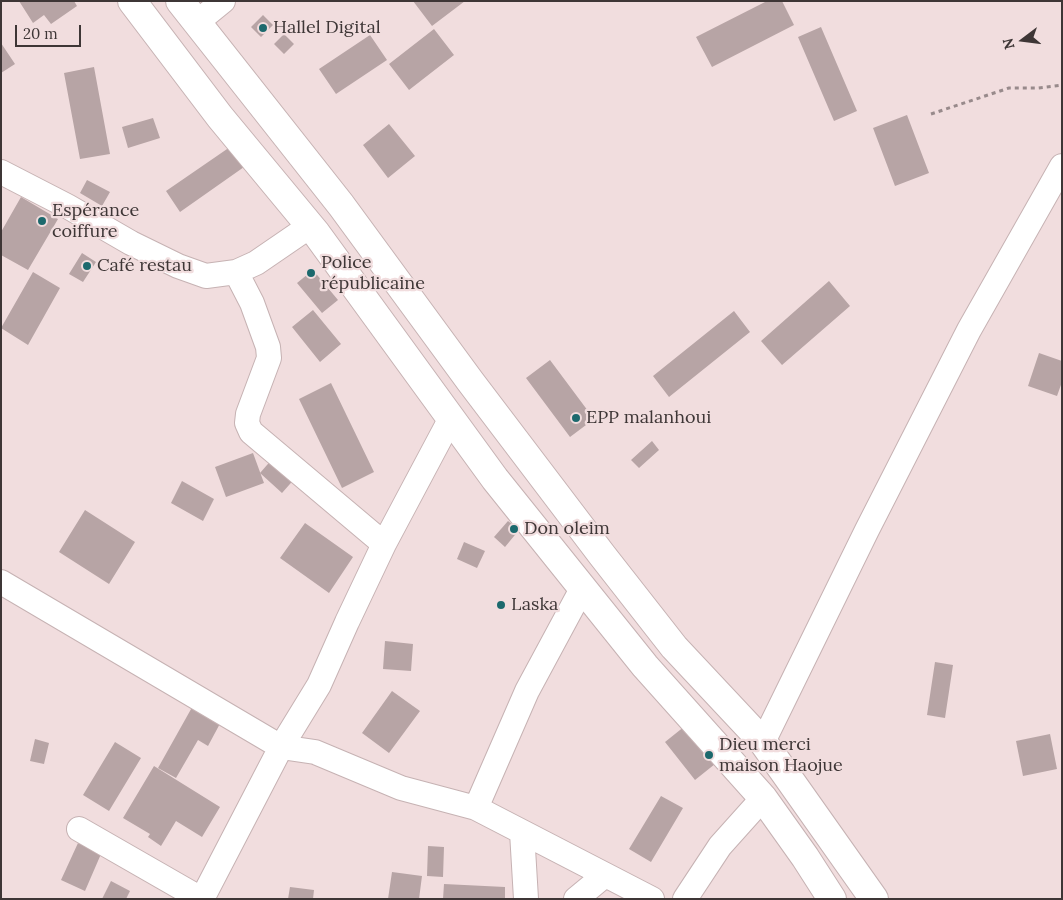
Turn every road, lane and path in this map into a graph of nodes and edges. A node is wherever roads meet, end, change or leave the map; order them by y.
1 (132, 1) edge
2 (223, 1) edge
3 (188, 12) edge
4 (1062, 85) edge
5 (931, 114) dead end
6 (1062, 166) edge
7 (3, 176) edge
8 (310, 226) junction
9 (236, 272) junction
10 (451, 418) junction
11 (384, 544) junction
12 (1, 582) edge
13 (583, 587) junction
14 (763, 742) junction
15 (281, 747) junction
16 (763, 798) junction
17 (476, 808) junction
18 (79, 828) dead end
19 (522, 832) junction
20 (605, 875) junction
21 (202, 899) edge
22 (526, 899) edge
23 (576, 899) edge
24 (652, 899) edge
25 (685, 899) edge
26 (832, 899) edge
27 (874, 899) edge

1 - 8 main road
2 - 3 street
3 - 14 main road
4 - 5 path
6 - 14 street
7 - 9 street
8 - 9 street
8 - 10 main road
9 - 11 street
10 - 11 street
10 - 13 main road
11 - 15 street
12 - 15 street
13 - 16 main road
13 - 17 street
14 - 27 main road
15 - 17 street
15 - 21 street
16 - 25 street
16 - 26 main road
17 - 19 street
18 - 21 street
19 - 20 street
19 - 22 street
20 - 23 street
20 - 24 street

